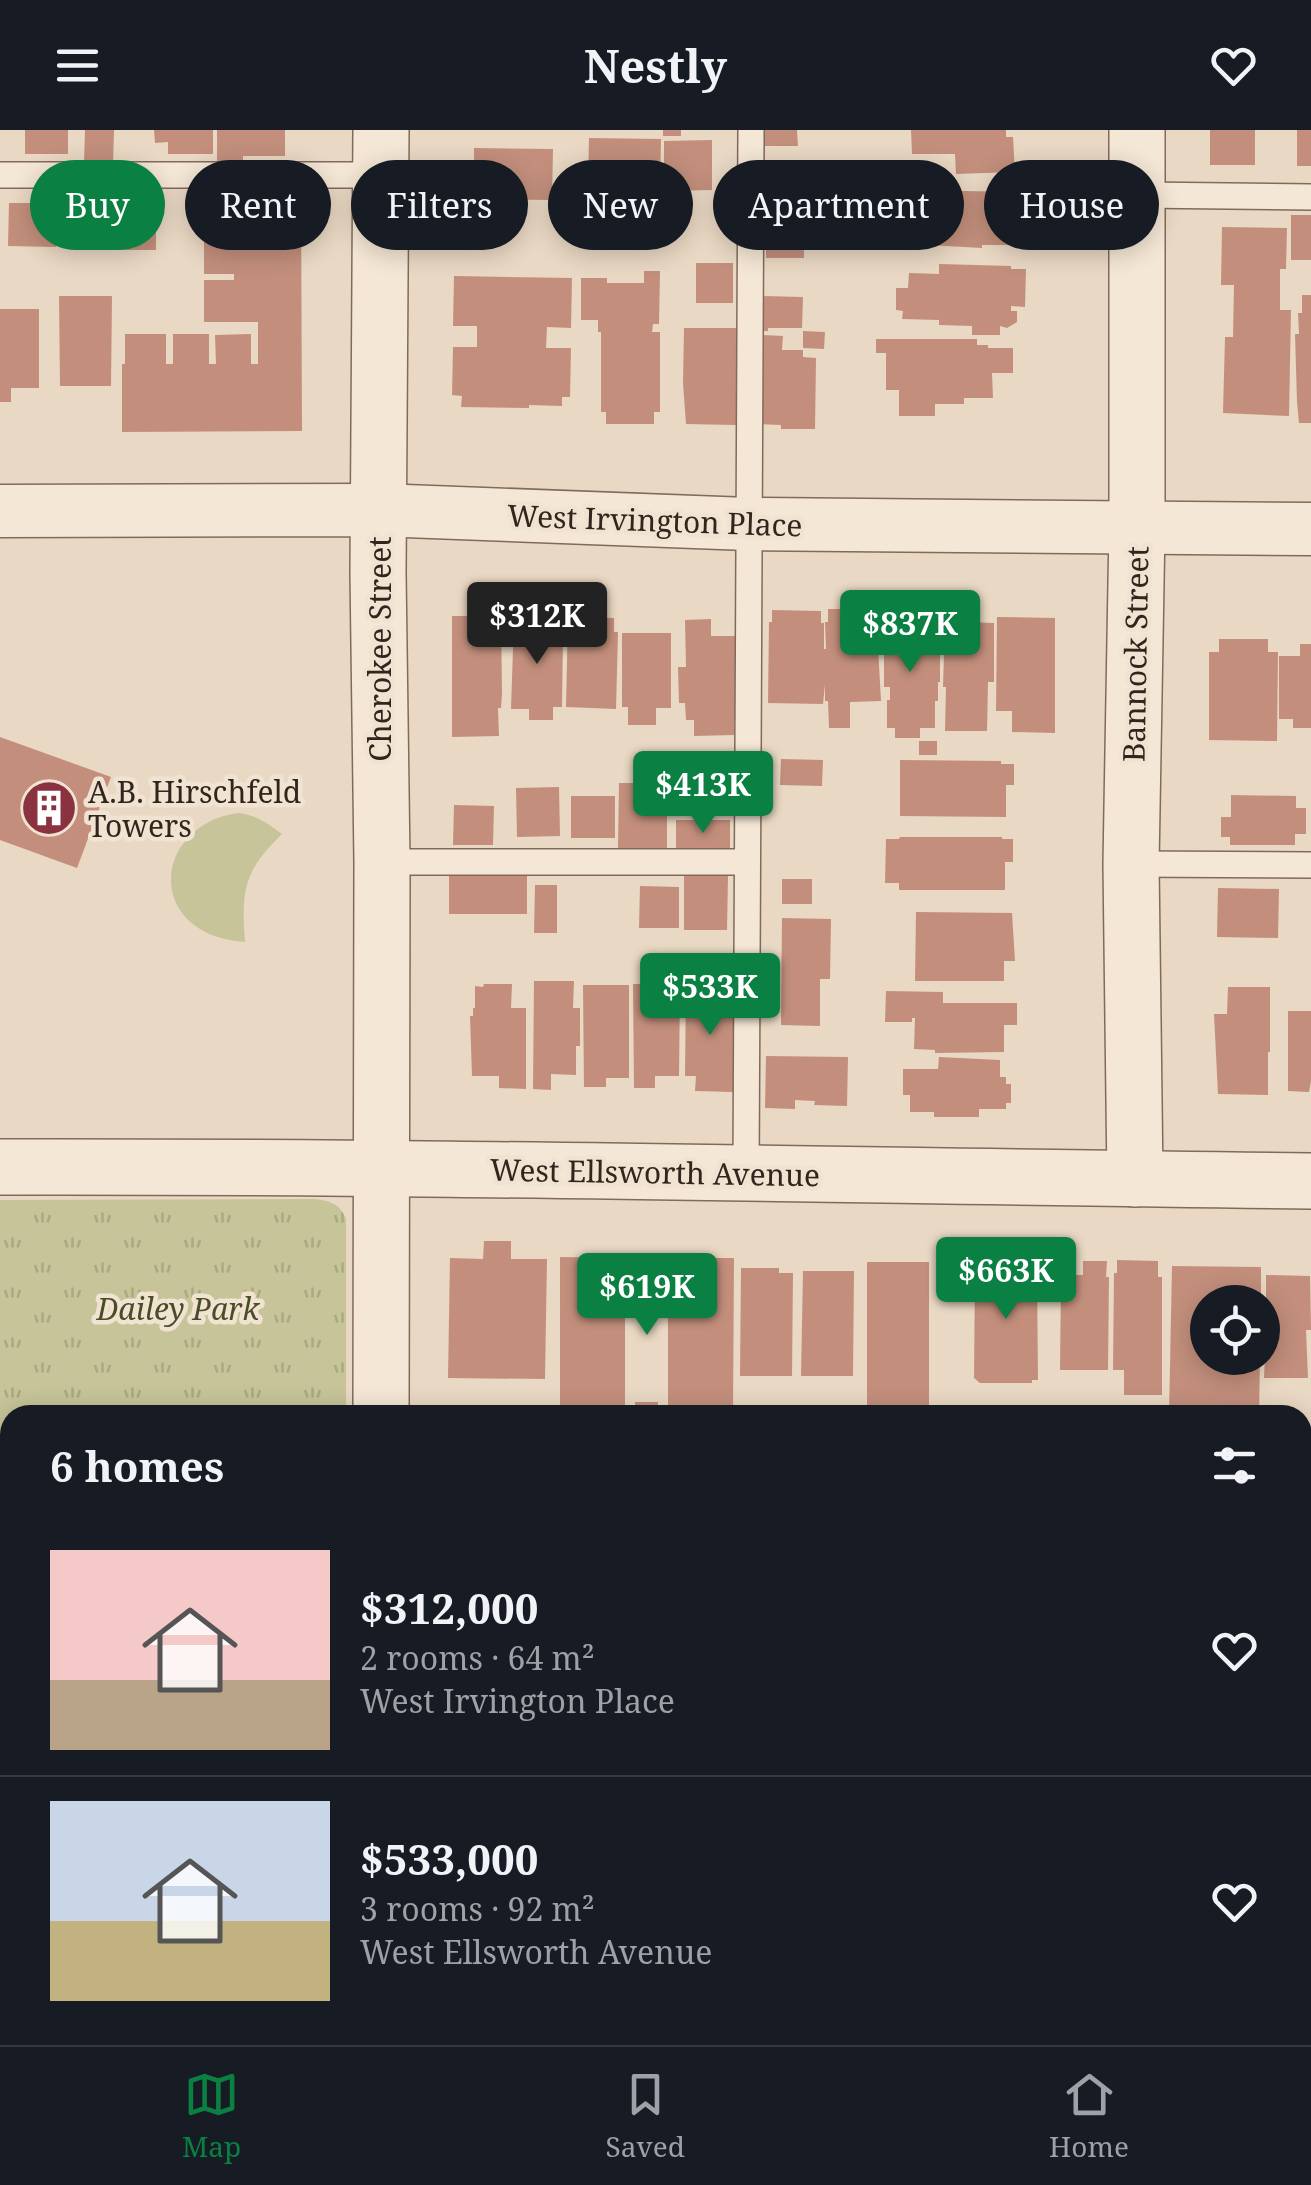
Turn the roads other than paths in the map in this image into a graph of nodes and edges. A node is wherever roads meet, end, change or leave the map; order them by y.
1 (751, 130) edge
2 (1138, 130) edge
3 (380, 152) edge
4 (1138, 160) edge
5 (0, 175) edge
6 (1159, 196) edge
7 (1311, 196) edge
8 (1139, 250) edge
9 (0, 510) edge
10 (379, 510) junction
11 (748, 524) junction
12 (1136, 527) junction
13 (1311, 529) edge
14 (382, 862) junction
15 (746, 862) junction
16 (1132, 864) junction
17 (1311, 865) edge
18 (0, 1167) edge
19 (380, 1167) junction
20 (746, 1174) junction
21 (1136, 1179) junction
22 (1311, 1180) edge
23 (381, 1405) edge

1 - 11 lane
2 - 4 street, Bannock Street
3 - 5 lane
3 - 10 street, Cherokee Street
6 - 7 lane
8 - 12 street, Bannock Street
9 - 10 street, West Irvington Place
10 - 11 street, West Irvington Place
10 - 14 street, Cherokee Street
11 - 12 street, West Irvington Place
11 - 15 lane
12 - 13 street, West Irvington Place
12 - 16 street, Bannock Street
14 - 15 lane
14 - 19 street, Cherokee Street
15 - 20 lane
16 - 17 lane
16 - 21 street, Bannock Street
18 - 19 street, West Ellsworth Avenue
19 - 20 street, West Ellsworth Avenue
19 - 23 street, Cherokee Street
20 - 21 street, West Ellsworth Avenue
21 - 22 street, West Ellsworth Avenue

